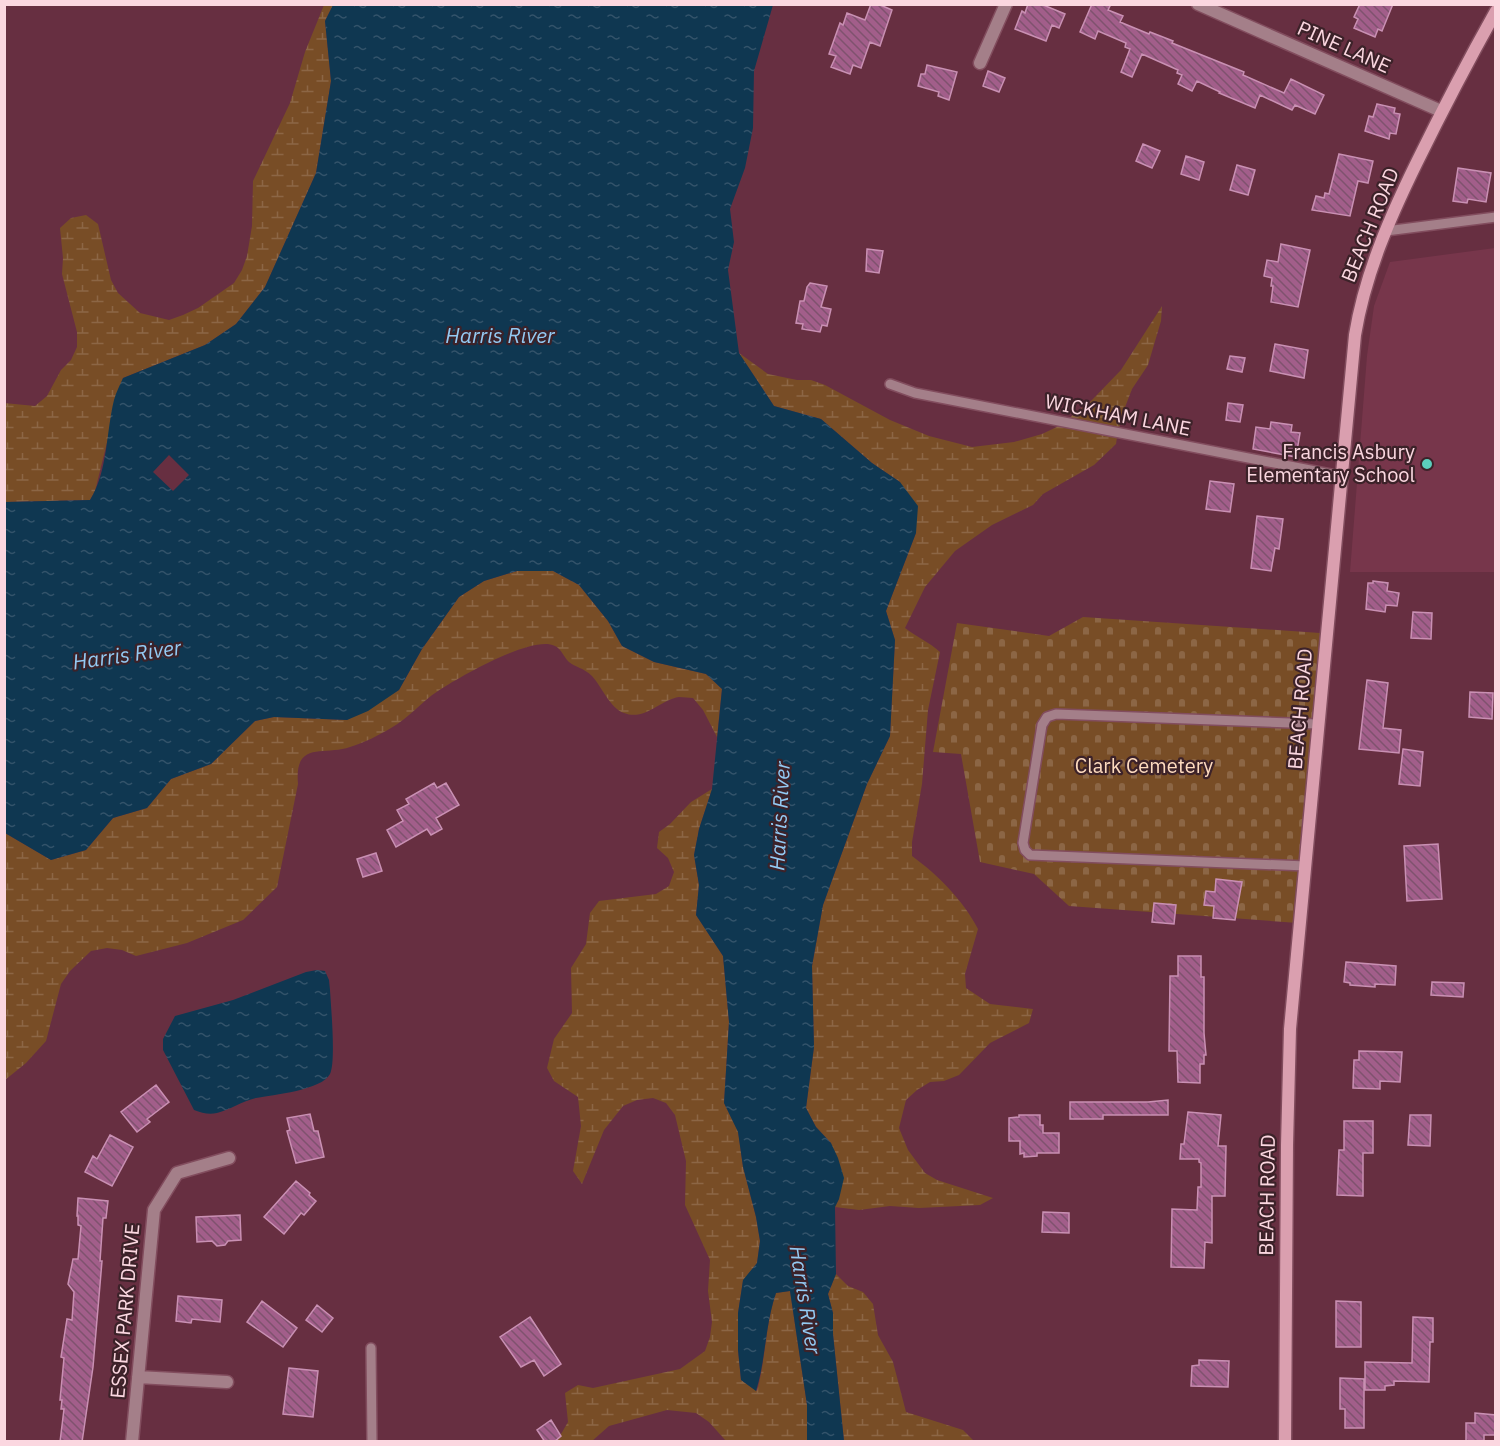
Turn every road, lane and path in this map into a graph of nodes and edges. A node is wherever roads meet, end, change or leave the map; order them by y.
1 (1006, 4) edge
2 (1198, 4) edge
3 (1496, 11) edge
4 (980, 63) dead end
5 (1441, 111) junction
6 (1496, 217) edge
7 (1386, 231) junction
8 (890, 384) dead end
9 (1341, 476) junction
10 (1318, 724) junction
11 (1306, 866) junction
12 (230, 1158) dead end
13 (371, 1348) dead end
14 (138, 1377) junction
15 (227, 1382) dead end
16 (132, 1442) edge
17 (372, 1442) edge
18 (1285, 1442) edge

1 - 4 street
2 - 5 street, PINE LANE
3 - 5 street, BEACH ROAD
5 - 7 street, BEACH ROAD
6 - 7 lane
7 - 9 street, BEACH ROAD
8 - 9 lane, WICKHAM LANE
9 - 10 street, BEACH ROAD
10 - 11 street, BEACH ROAD
10 - 11 lane
11 - 18 street, BEACH ROAD
12 - 14 street, ESSEX PARK DRIVE
13 - 17 lane
14 - 15 street
14 - 16 street, ESSEX PARK DRIVE

